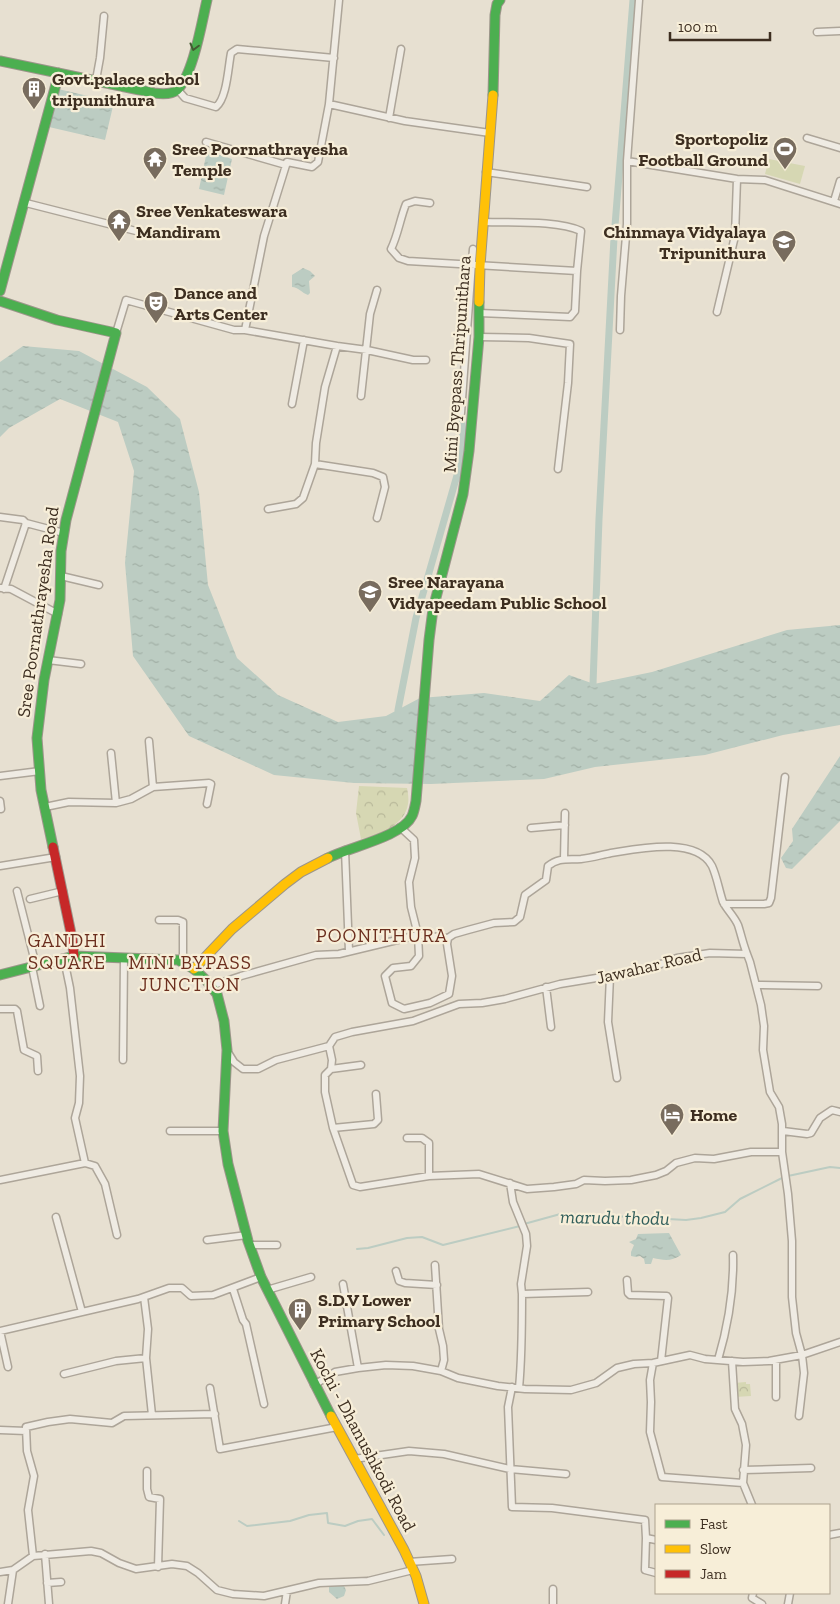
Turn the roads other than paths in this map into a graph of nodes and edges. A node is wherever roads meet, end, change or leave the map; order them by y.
1 (208, 0) edge
2 (339, 0) edge
3 (500, 0) edge
4 (639, 0) edge
5 (104, 16) dead end
6 (840, 31) edge
7 (817, 32) dead end
8 (401, 50) dead end
9 (334, 58) junction
10 (0, 62) edge
11 (60, 73) junction
12 (96, 80) junction
13 (177, 89) junction
14 (329, 104) junction
15 (389, 118) junction
16 (490, 133) junction
17 (807, 138) dead end
18 (206, 142) dead end
19 (840, 148) edge
20 (627, 161) junction
21 (286, 165) junction
22 (486, 172) junction
23 (737, 179) junction
24 (840, 181) edge
25 (587, 187) dead end
26 (837, 202) edge
27 (26, 203) junction
28 (430, 203) dead end
29 (484, 222) junction
30 (136, 231) dead end
31 (473, 249) dead end
32 (476, 265) junction
33 (577, 271) junction
34 (377, 290) dead end
35 (0, 291) edge
36 (0, 301) edge
37 (717, 312) dead end
38 (479, 316) junction
39 (469, 319) junction
40 (245, 330) junction
41 (620, 330) dead end
42 (116, 333) junction
43 (479, 337) junction
44 (304, 340) junction
45 (337, 346) junction
46 (366, 350) junction
47 (426, 360) dead end
48 (361, 396) dead end
49 (292, 404) dead end
50 (461, 413) dead end
51 (315, 464) junction
52 (558, 469) dead end
53 (268, 508) dead end
54 (0, 517) edge
55 (377, 518) dead end
56 (26, 523) junction
57 (64, 533) junction
58 (61, 576) junction
59 (99, 585) dead end
60 (2, 589) edge
61 (58, 614) junction
62 (48, 660) junction
63 (81, 664) dead end
64 (149, 741) dead end
65 (111, 753) dead end
66 (40, 771) junction
67 (0, 776) edge
68 (785, 777) dead end
69 (153, 786) junction
70 (0, 801) edge
71 (116, 803) junction
72 (207, 804) dead end
73 (45, 807) junction
74 (1, 809) edge
75 (565, 813) dead end
76 (565, 825) junction
77 (400, 827) junction
78 (531, 828) dead end
79 (345, 850) junction
80 (56, 856) junction
81 (564, 858) junction
82 (0, 866) edge
83 (17, 891) dead end
84 (63, 892) junction
85 (30, 899) dead end
86 (724, 904) junction
87 (159, 920) dead end
88 (418, 934) junction
89 (448, 938) junction
90 (349, 951) junction
91 (747, 954) junction
92 (74, 956) junction
93 (124, 958) junction
94 (64, 959) junction
95 (183, 962) junction
96 (34, 966) junction
97 (194, 969) junction
98 (0, 975) edge
99 (610, 976) junction
100 (757, 985) junction
101 (211, 986) junction
102 (818, 986) dead end
103 (546, 987) junction
104 (40, 1006) dead end
105 (0, 1010) edge
106 (551, 1027) dead end
107 (329, 1046) junction
108 (227, 1050) junction
109 (123, 1060) dead end
110 (361, 1065) dead end
111 (330, 1069) junction
112 (38, 1071) dead end
113 (617, 1078) dead end
114 (376, 1094) dead end
115 (840, 1112) edge
116 (333, 1128) junction
117 (224, 1131) junction
118 (783, 1131) junction
119 (170, 1132) dead end
120 (407, 1138) dead end
121 (782, 1152) junction
122 (85, 1162) junction
123 (430, 1176) junction
124 (0, 1180) edge
125 (510, 1183) junction
126 (56, 1217) dead end
127 (117, 1235) dead end
128 (247, 1235) junction
129 (208, 1240) dead end
130 (277, 1244) dead end
131 (250, 1245) junction
132 (733, 1255) dead end
133 (435, 1264) dead end
134 (396, 1271) dead end
135 (261, 1277) junction
136 (311, 1278) dead end
137 (627, 1280) dead end
138 (342, 1284) dead end
139 (437, 1285) junction
140 (233, 1288) junction
141 (267, 1290) junction
142 (588, 1292) dead end
143 (522, 1294) junction
144 (144, 1297) junction
145 (82, 1312) junction
146 (840, 1342) edge
147 (802, 1355) junction
148 (146, 1358) junction
149 (718, 1360) junction
150 (776, 1360) junction
151 (662, 1361) junction
152 (732, 1361) junction
153 (653, 1363) junction
154 (8, 1367) dead end
155 (358, 1368) junction
156 (441, 1371) junction
157 (64, 1374) dead end
158 (314, 1385) junction
159 (512, 1387) junction
160 (210, 1388) dead end
161 (519, 1388) junction
162 (776, 1398) dead end
163 (264, 1404) dead end
164 (214, 1414) junction
165 (152, 1415) junction
166 (799, 1416) dead end
167 (337, 1427) junction
168 (0, 1430) edge
169 (26, 1431) junction
170 (354, 1459) junction
171 (811, 1468) dead end
172 (510, 1469) junction
173 (743, 1470) junction
174 (147, 1471) dead end
175 (566, 1474) dead end
176 (743, 1483) junction
177 (752, 1504) edge
178 (646, 1538) junction
179 (655, 1540) edge
180 (45, 1554) junction
181 (33, 1556) junction
182 (452, 1559) dead end
183 (411, 1566) junction
184 (158, 1567) junction
185 (13, 1570) junction
186 (0, 1572) edge
187 (655, 1573) edge
188 (61, 1582) dead end
189 (47, 1583) junction
190 (553, 1589) dead end
191 (287, 1591) junction
192 (753, 1594) edge
193 (8, 1604) edge
194 (49, 1604) edge
195 (285, 1604) edge
196 (424, 1604) edge
197 (553, 1604) edge
198 (762, 1604) edge

1 -> 13 main road
2 - 9 street
3 - 16 main road, Mini Byepass Thripunithara
4 - 20 street
5 - 12 street
6 - 7 street
8 - 15 street
9 - 13 street
9 - 14 street
10 - 11 main road
11 - 12 main road
11 - 27 main road
12 - 13 main road
14 - 15 street
14 - 21 street
15 - 16 street
16 - 22 main road, Mini Byepass Thripunithara
17 - 19 street
18 - 21 street
20 - 23 street
20 - 41 street
21 - 40 street
22 - 25 street
22 - 29 main road, Mini Byepass Thripunithara
23 - 26 street
23 - 37 street
24 - 26 street
27 - 30 street
27 - 35 main road
28 - 32 street
29 - 32 main road, Mini Byepass Thripunithara
29 - 33 street
31 - 32 street
32 - 33 street
32 - 38 main road, Mini Byepass Thripunithara
32 - 39 street
33 - 38 street
34 - 46 street
36 - 42 main road
38 - 39 street
38 - 43 main road, Mini Byepass Thripunithara
39 - 50 street
40 - 42 street
40 - 44 street
42 - 57 main road, Sree Poornathrayesha Road
43 - 52 street
43 - 77 main road, Mini Byepass Thripunithara
44 - 45 street
44 - 49 street
45 - 46 street
45 - 51 street
46 - 47 street
46 - 48 street
51 - 53 street
51 - 55 street
54 - 56 street
56 - 57 street
56 - 60 street
57 - 58 main road, Sree Poornathrayesha Road
58 - 59 street
58 - 61 main road, Sree Poornathrayesha Road
60 - 61 street
61 - 62 main road, Sree Poornathrayesha Road
62 - 63 street
62 - 66 main road, Sree Poornathrayesha Road
64 - 69 street
65 - 71 street
66 - 67 street
66 - 73 main road, Sree Poornathrayesha Road
68 - 86 street
69 - 71 street
69 - 72 street
70 - 74 street
71 - 73 street
73 - 80 main road, Sree Poornathrayesha Road
75 - 76 street
76 - 78 street
76 - 81 street
77 - 79 main road, Mini Byepass Thripunithara
77 - 88 street
79 - 90 street
79 - 97 main road, Mini Byepass Thripunithara
80 - 82 street
80 - 84 main road, Sree Poornathrayesha Road
81 - 86 street
81 - 89 street
83 - 96 street
84 - 85 street
84 - 92 main road, Sree Poornathrayesha Road
86 - 91 street
87 - 95 street
88 - 89 street
88 - 89 street
88 - 90 street
90 - 101 street
91 - 99 street, Jawahar Road
91 - 100 street
92 - 93 main road, Kochi - Dhanushkodi Road
92 - 94 main road, Kochi - Dhanushkodi Road
93 - 95 main road, Kochi - Dhanushkodi Road
93 - 109 street
94 - 96 main road, Kochi - Dhanushkodi Road
94 - 122 street
95 - 97 main road, Kochi - Dhanushkodi Road
96 - 98 main road, Kochi - Dhanushkodi Road
96 - 104 street
97 - 101 main road, Kochi - Dhanushkodi Road
99 - 103 street, Jawahar Road
99 - 113 street
100 - 102 street
100 - 118 street
101 - 108 main road, Kochi - Dhanushkodi Road
103 - 106 street
103 - 107 street, Jawahar Road
105 - 112 street
107 - 108 street, Jawahar Road
107 - 111 street
108 - 117 main road, Kochi - Dhanushkodi Road
110 - 111 street
111 - 116 street
114 - 116 street
115 - 118 street
116 - 123 street
117 - 119 street
117 - 128 main road, Kochi - Dhanushkodi Road
118 - 121 street
120 - 123 street
121 - 125 street
121 - 147 street
122 - 124 street
122 - 127 street
123 - 125 street
125 - 143 street
126 - 145 street
128 - 129 street
128 - 131 main road, Kochi - Dhanushkodi Road
130 - 131 street
131 - 135 main road, Kochi - Dhanushkodi Road
132 - 149 street
133 - 139 street
134 - 139 street
135 - 140 street
135 - 141 main road, Kochi - Dhanushkodi Road
136 - 141 street
137 - 151 street
138 - 155 street
139 - 156 street
140 - 144 street
140 - 163 street
141 - 158 main road, Kochi - Dhanushkodi Road
142 - 143 street
143 - 161 street
144 - 145 street
144 - 148 street
145 - 154 street
146 - 147 street
147 - 150 street
147 - 166 street
148 - 157 street
148 - 165 street
149 - 151 street
149 - 152 street
150 - 152 street
150 - 162 street
151 - 153 street
152 - 173 street
153 - 161 street
153 - 176 street
155 - 156 street
155 - 158 street
156 - 159 street
158 - 167 main road, Kochi - Dhanushkodi Road
159 - 161 street
159 - 172 street
160 - 164 street
164 - 165 street
164 - 167 street
165 - 169 street
167 - 170 main road, Kochi - Dhanushkodi Road
168 - 169 street
169 - 181 street
170 - 172 street
170 - 183 main road, Kochi - Dhanushkodi Road
171 - 173 street
172 - 175 street
172 - 178 street
173 - 176 street
174 - 184 street
176 - 177 street
178 - 179 street
178 - 187 street
180 - 181 street
180 - 184 street
180 - 189 street
181 - 185 street
182 - 183 street
183 - 191 street
183 - 196 main road, Kochi - Dhanushkodi Road
184 - 191 street
185 - 186 street
185 - 193 street
188 - 189 street
189 - 194 street
190 - 197 street
191 - 195 street
192 - 198 street

